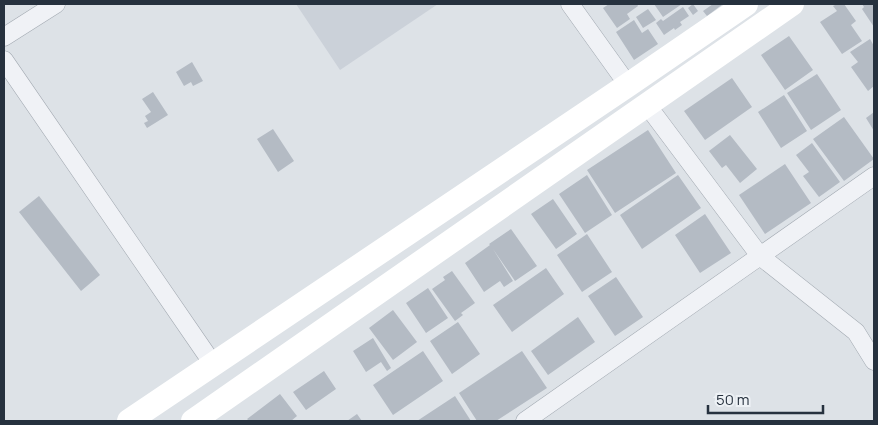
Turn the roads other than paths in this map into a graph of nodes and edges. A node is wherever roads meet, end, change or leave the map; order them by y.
1 (56, 4) edge
2 (746, 4) edge
3 (792, 4) edge
4 (575, 5) edge
5 (4, 37) edge
6 (4, 60) edge
7 (628, 85) junction
8 (647, 105) junction
9 (874, 176) edge
10 (760, 256) junction
11 (874, 360) edge
12 (213, 364) junction
13 (129, 421) edge
14 (193, 421) edge
15 (525, 421) edge

1 - 5 street
2 - 7 street
3 - 8 street
4 - 7 street
6 - 12 street
7 - 12 street
8 - 10 street
8 - 14 street
9 - 10 street
10 - 11 street
10 - 15 street
12 - 13 street

